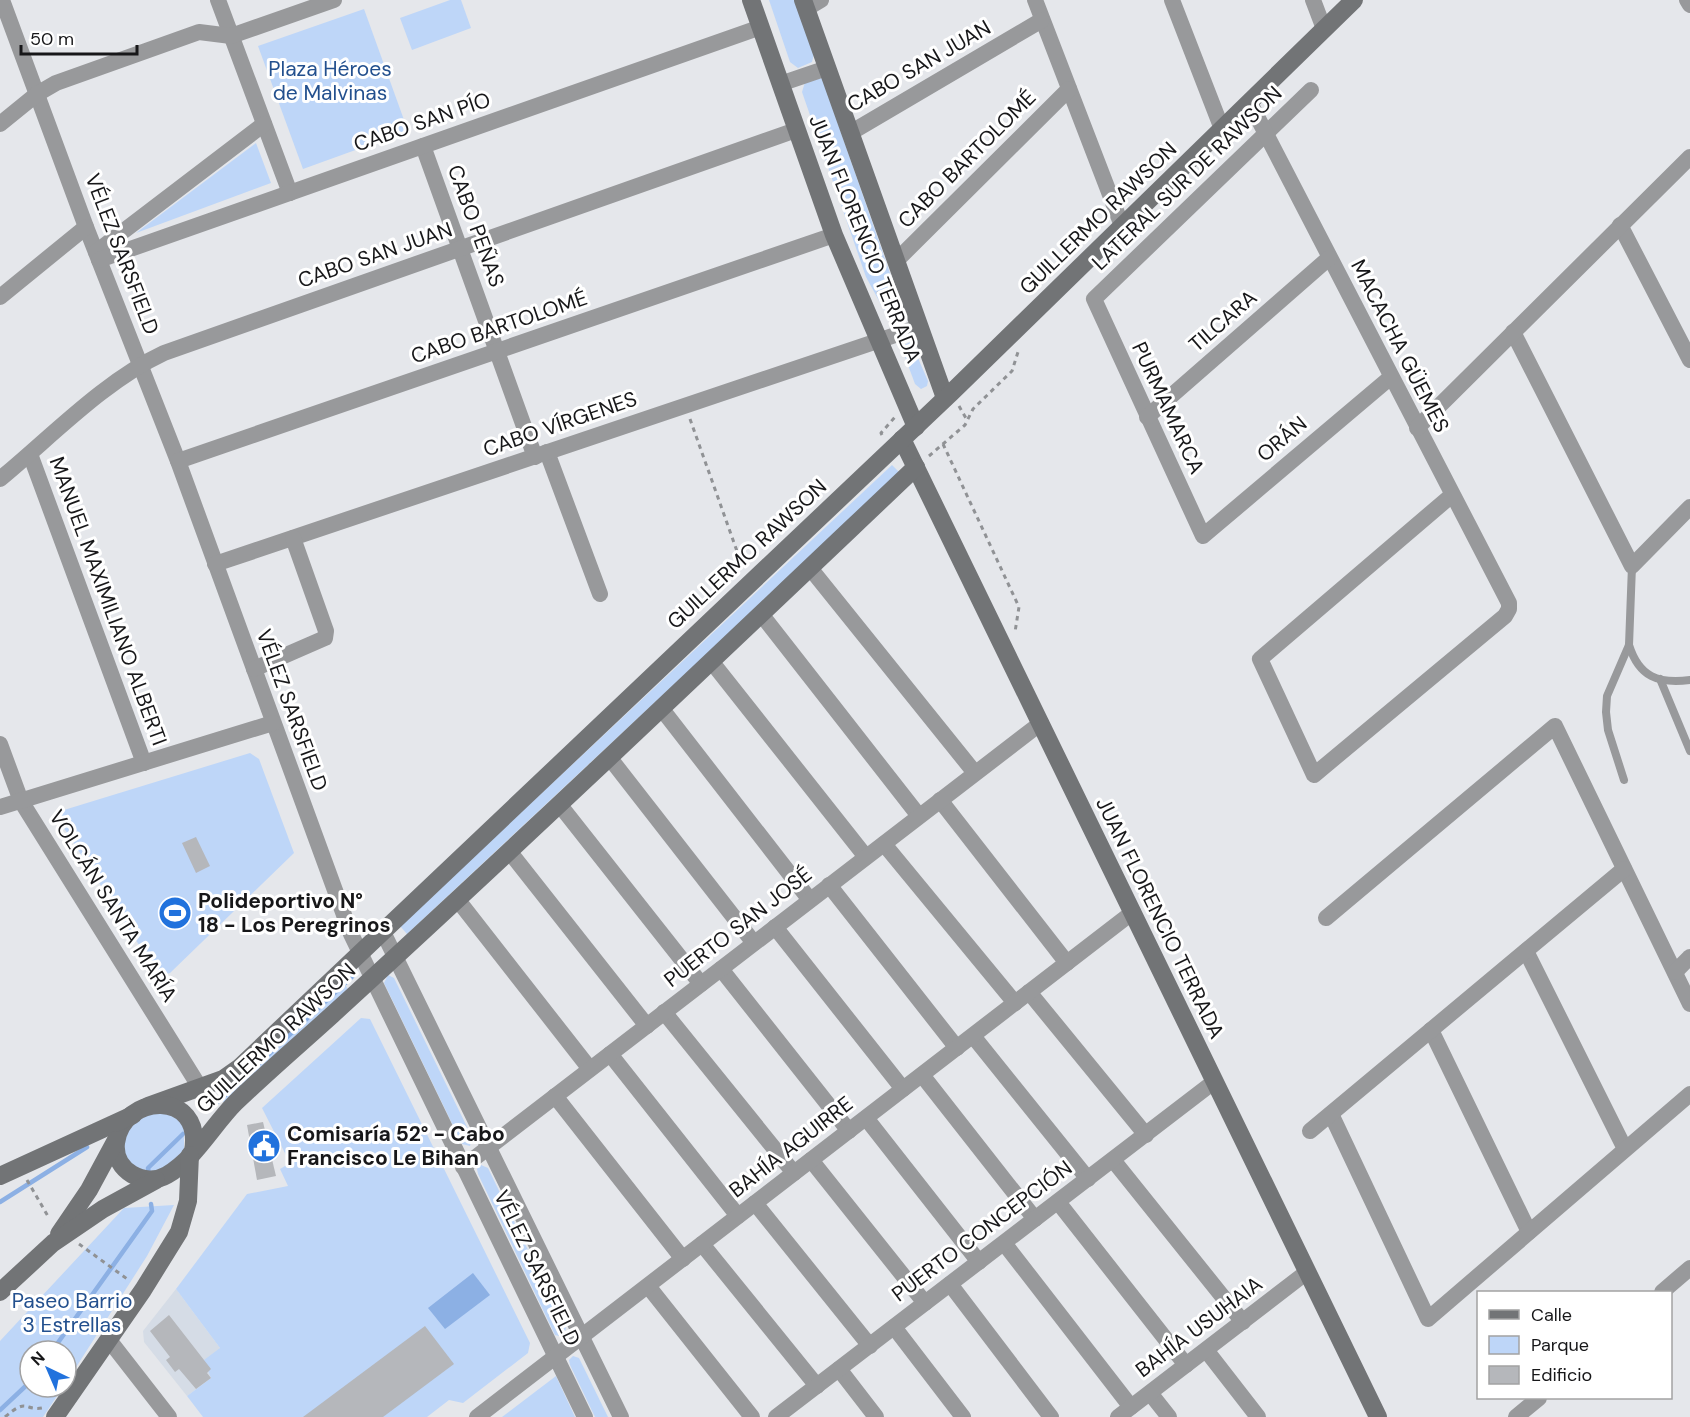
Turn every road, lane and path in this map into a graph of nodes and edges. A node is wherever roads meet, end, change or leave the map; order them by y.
1 (2, 0) edge
2 (218, 0) edge
3 (334, 0) edge
4 (751, 0) edge
5 (1035, 0) edge
6 (1172, 0) edge
7 (1313, 0) edge
8 (1354, 0) edge
9 (1687, 0) edge
10 (810, 3) edge
11 (1690, 5) edge
12 (1042, 20) junction
13 (761, 27) junction
14 (1324, 29) junction
15 (231, 36) junction
16 (827, 68) junction
17 (780, 84) junction
18 (1069, 89) junction
19 (1311, 90) dead end
20 (37, 94) junction
21 (1250, 103) junction
22 (0, 124) edge
23 (264, 124) junction
24 (1222, 129) junction
25 (796, 130) junction
26 (1267, 131) junction
27 (850, 133) junction
28 (423, 146) junction
29 (1690, 157) edge
30 (290, 193) junction
31 (1620, 225) junction
32 (86, 226) junction
33 (1122, 226) junction
34 (834, 236) junction
35 (460, 248) junction
36 (98, 256) junction
37 (1329, 258) junction
38 (896, 261) junction
39 (0, 297) edge
40 (1094, 299) joint
41 (919, 327) junction
42 (1514, 332) junction
43 (881, 339) junction
44 (1019, 349) dead end
45 (497, 351) junction
46 (1690, 360) edge
47 (141, 364) junction
48 (1390, 377) junction
49 (945, 398) junction
50 (685, 406) junction
51 (1147, 417) junction
52 (916, 427) junction
53 (1417, 428) junction
54 (902, 439) junction
55 (943, 444) junction
56 (30, 454) junction
57 (541, 454) junction
58 (178, 461) junction
59 (916, 468) junction
60 (0, 479) edge
61 (1452, 495) junction
62 (1690, 507) edge
63 (1203, 536) joint
64 (293, 538) junction
65 (215, 564) junction
66 (1632, 566) junction
67 (810, 568) junction
68 (749, 584) junction
69 (600, 594) dead end
70 (761, 614) junction
71 (1629, 645) junction
72 (1010, 660) junction
73 (711, 661) junction
74 (254, 669) junction
75 (1660, 679) junction
76 (1690, 680) edge
77 (661, 708) junction
78 (273, 723) junction
79 (1041, 723) junction
80 (0, 744) edge
81 (1690, 751) edge
82 (609, 757) junction
83 (144, 763) junction
84 (975, 774) junction
85 (1624, 780) dead end
86 (940, 800) junction
87 (21, 801) junction
88 (559, 804) junction
89 (0, 807) edge
90 (919, 816) junction
91 (884, 844) junction
92 (509, 850) junction
93 (866, 857) junction
94 (1624, 869) junction
95 (829, 885) junction
96 (457, 899) junction
97 (810, 900) junction
98 (1133, 912) junction
99 (1326, 918) dead end
100 (775, 927) junction
101 (382, 930) junction
102 (754, 943) junction
103 (1526, 951) junction
104 (359, 952) junction
105 (1690, 957) edge
106 (395, 958) junction
107 (1067, 963) junction
108 (721, 969) junction
109 (1675, 972) junction
110 (372, 979) junction
111 (701, 984) junction
112 (1029, 992) junction
113 (1015, 1003) junction
114 (1690, 1004) edge
115 (664, 1012) junction
116 (647, 1026) junction
117 (1431, 1030) junction
118 (973, 1036) junction
119 (957, 1048) junction
120 (610, 1054) junction
121 (590, 1069) junction
122 (922, 1075) junction
123 (1215, 1081) junction
124 (199, 1086) junction
125 (903, 1089) junction
126 (1690, 1094) edge
127 (555, 1096) junction
128 (141, 1110) junction
129 (1331, 1114) junction
130 (866, 1118) junction
131 (849, 1131) junction
132 (1310, 1131) dead end
133 (1146, 1135) junction
134 (117, 1139) junction
135 (488, 1148) junction
136 (1625, 1149) junction
137 (192, 1153) junction
138 (811, 1160) junction
139 (1113, 1160) junction
140 (463, 1167) junction
141 (794, 1173) junction
142 (0, 1176) edge
143 (160, 1178) junction
144 (26, 1179) dead end
145 (1088, 1179) junction
146 (1058, 1202) junction
147 (755, 1203) junction
148 (738, 1216) junction
149 (1035, 1219) junction
150 (48, 1225) dead end
151 (1529, 1232) junction
152 (53, 1243) junction
153 (1004, 1243) junction
154 (702, 1244) junction
155 (683, 1259) junction
156 (979, 1262) junction
157 (106, 1265) dead end
158 (1690, 1268) edge
159 (117, 1272) dead end
160 (1307, 1272) junction
161 (950, 1284) junction
162 (648, 1286) junction
163 (1664, 1291) edge
164 (0, 1292) edge
165 (925, 1303) junction
166 (1243, 1322) junction
167 (894, 1327) junction
168 (582, 1336) junction
169 (109, 1340) junction
170 (870, 1346) junction
171 (1206, 1350) junction
172 (555, 1357) junction
173 (1186, 1365) junction
174 (839, 1369) junction
175 (817, 1386) junction
176 (1150, 1393) junction
177 (1538, 1399) edge
178 (50, 1410) edge
179 (1125, 1412) edge
180 (784, 1415) edge
181 (5, 1417) edge
182 (170, 1417) edge
183 (477, 1417) edge
184 (585, 1417) edge
185 (621, 1417) edge
186 (752, 1417) edge
187 (876, 1417) edge
188 (963, 1417) edge
189 (1051, 1417) edge
190 (1169, 1417) edge
191 (1258, 1417) edge
192 (1378, 1417) edge
193 (1516, 1417) edge

1 - 20 street, VÉLEZ SARSFIELD
2 - 15 street
3 - 15 street
4 - 13 main road, JUAN FLORENCIO TERRADA
5 - 12 street
6 - 24 street
7 - 14 street
8 - 14 main road, GUILLERMO RAWSON
9 - 11 street
10 - 16 main road, JUAN FLORENCIO TERRADA
12 - 18 street
12 - 27 street, CABO SAN JUAN
13 - 17 main road, JUAN FLORENCIO TERRADA
13 - 28 street, CABO SAN PÍO
14 - 21 main road, GUILLERMO RAWSON
15 - 20 street
15 - 23 street
16 - 17 street
16 - 27 main road, JUAN FLORENCIO TERRADA
17 - 25 main road, JUAN FLORENCIO TERRADA
18 - 33 street
18 - 38 street, CABO BARTOLOMÉ
19 - 26 street, LATERAL SUR DE RAWSON
20 - 22 street
20 - 32 street, VÉLEZ SARSFIELD
21 - 24 main road, GUILLERMO RAWSON
21 - 26 street, MACACHA GÜEMES
23 - 30 street
23 - 36 street
24 - 33 main road, GUILLERMO RAWSON
25 - 34 main road, JUAN FLORENCIO TERRADA
25 - 35 street, CABO SAN JUAN
26 - 37 street, MACACHA GÜEMES
26 - 40 street, LATERAL SUR DE RAWSON
27 - 38 main road, JUAN FLORENCIO TERRADA
28 - 30 street, CABO SAN PÍO
28 - 35 street, CABO PEÑAS
29 - 31 street
30 - 36 street, CABO SAN PÍO
31 - 42 street
31 - 46 street
32 - 36 street, VÉLEZ SARSFIELD
32 - 39 street
33 - 49 main road, GUILLERMO RAWSON
34 - 43 main road, JUAN FLORENCIO TERRADA
34 - 45 street, CABO BARTOLOMÉ
35 - 45 street, CABO PEÑAS
35 - 47 street, CABO SAN JUAN
36 - 47 street, VÉLEZ SARSFIELD
37 - 48 street, MACACHA GÜEMES
37 - 51 street, TILCARA
38 - 41 main road, JUAN FLORENCIO TERRADA
40 - 51 street, PURMAMARCA
41 - 43 street, CABO VÍRGENES
41 - 49 main road, JUAN FLORENCIO TERRADA
42 - 53 street
42 - 66 street
43 - 50 street, CABO VÍRGENES
43 - 52 main road, JUAN FLORENCIO TERRADA
44 - 55 path
45 - 57 street, CABO PEÑAS
45 - 58 street, CABO BARTOLOMÉ
47 - 56 street, CABO SAN JUAN
47 - 58 street, VÉLEZ SARSFIELD
48 - 53 street, MACACHA GÜEMES
48 - 63 street, ORÁN
49 - 52 main road, GUILLERMO RAWSON
50 - 57 street, CABO VÍRGENES
50 - 68 path
51 - 63 street, PURMAMARCA
52 - 54 main road, GUILLERMO RAWSON
53 - 61 street, MACACHA GÜEMES
54 - 59 main road, JUAN FLORENCIO TERRADA
54 - 68 main road, GUILLERMO RAWSON
55 - 59 path
55 - 72 path
56 - 60 street, CABO SAN JUAN
56 - 83 street, MANUEL MAXIMILIANO ALBERTI
57 - 64 street, CABO VÍRGENES
57 - 69 street, CABO PEÑAS
58 - 65 street, VÉLEZ SARSFIELD
59 - 67 main road, GUILLERMO RAWSON
59 - 72 main road, JUAN FLORENCIO TERRADA
61 - 61 street, MACACHA GÜEMES
62 - 66 street
64 - 65 street, CABO VÍRGENES
64 - 74 street
65 - 74 street, VÉLEZ SARSFIELD
66 - 71 lane
67 - 70 main road, GUILLERMO RAWSON
67 - 84 street
68 - 101 main road, GUILLERMO RAWSON
70 - 73 main road, GUILLERMO RAWSON
70 - 90 street
71 - 75 lane
71 - 85 lane
72 - 79 main road, JUAN FLORENCIO TERRADA
73 - 77 main road, GUILLERMO RAWSON
73 - 93 street
74 - 78 street, VÉLEZ SARSFIELD
75 - 76 lane
75 - 81 lane
77 - 82 main road, GUILLERMO RAWSON
77 - 97 street
78 - 83 street
78 - 104 street, VÉLEZ SARSFIELD
79 - 84 street, PUERTO SAN JOSÉ
79 - 98 main road, JUAN FLORENCIO TERRADA
80 - 87 street, VOLCÁN SANTA MARÍA
82 - 88 main road, GUILLERMO RAWSON
82 - 102 street
83 - 87 street
84 - 86 street, PUERTO SAN JOSÉ
86 - 90 street, PUERTO SAN JOSÉ
86 - 107 street
87 - 89 street
87 - 124 street, VOLCÁN SANTA MARÍA
88 - 92 main road, GUILLERMO RAWSON
88 - 111 street
90 - 91 street, PUERTO SAN JOSÉ
91 - 93 street, PUERTO SAN JOSÉ
91 - 113 street
92 - 96 main road, GUILLERMO RAWSON
92 - 116 street
93 - 95 street, PUERTO SAN JOSÉ
94 - 99 street
94 - 103 street
94 - 109 street
95 - 97 street, PUERTO SAN JOSÉ
95 - 119 street
96 - 106 main road, GUILLERMO RAWSON
96 - 121 street
97 - 100 street, PUERTO SAN JOSÉ
98 - 107 street, BAHÍA AGUIRRE
98 - 123 main road, JUAN FLORENCIO TERRADA
100 - 102 street, PUERTO SAN JOSÉ
100 - 125 street
101 - 104 main road, GUILLERMO RAWSON
101 - 106 street, VÉLEZ SARSFIELD
102 - 108 street, PUERTO SAN JOSÉ
103 - 117 street
103 - 136 street
104 - 110 street, VÉLEZ SARSFIELD
104 - 124 main road, GUILLERMO RAWSON
105 - 109 street
106 - 110 main road, GUILLERMO RAWSON
106 - 135 street, VÉLEZ SARSFIELD
107 - 112 street, BAHÍA AGUIRRE
108 - 111 street, PUERTO SAN JOSÉ
108 - 131 street
109 - 114 street
110 - 137 main road, GUILLERMO RAWSON
110 - 140 street, VÉLEZ SARSFIELD
111 - 115 street, PUERTO SAN JOSÉ
112 - 113 street, BAHÍA AGUIRRE
112 - 133 street
113 - 118 street, BAHÍA AGUIRRE
115 - 116 street, PUERTO SAN JOSÉ
115 - 141 street
116 - 120 street, PUERTO SAN JOSÉ
117 - 129 street
117 - 151 street
118 - 119 street, BAHÍA AGUIRRE
118 - 145 street
119 - 122 street, BAHÍA AGUIRRE
120 - 121 street, PUERTO SAN JOSÉ
120 - 148 street
121 - 127 street, PUERTO SAN JOSÉ
122 - 125 street, BAHÍA AGUIRRE
122 - 149 street
123 - 133 street, PUERTO CONCEPCIÓN
123 - 160 main road, JUAN FLORENCIO TERRADA
124 - 128 main road, GUILLERMO RAWSON
125 - 130 street, BAHÍA AGUIRRE
126 - 136 street
127 - 135 street, PUERTO SAN JOSÉ
127 - 155 street
128 - 134 main road
128 - 137 main road
128 - 142 main road, GUILLERMO RAWSON
129 - 132 street
129 - 151 street
130 - 131 street, BAHÍA AGUIRRE
130 - 156 street
131 - 138 street, BAHÍA AGUIRRE
133 - 139 street, PUERTO CONCEPCIÓN
134 - 143 main road
134 - 152 main road
135 - 140 street, PUERTO SAN JOSÉ
135 - 168 street, VÉLEZ SARSFIELD
136 - 151 street
137 - 143 main road
137 - 169 main road
138 - 141 street, BAHÍA AGUIRRE
138 - 165 street
139 - 145 street, PUERTO CONCEPCIÓN
139 - 166 street
140 - 172 street, VÉLEZ SARSFIELD
141 - 147 street, BAHÍA AGUIRRE
143 - 152 main road
144 - 150 path
145 - 146 street, PUERTO CONCEPCIÓN
146 - 149 street, PUERTO CONCEPCIÓN
146 - 173 street
147 - 148 street, BAHÍA AGUIRRE
147 - 170 street
148 - 154 street, BAHÍA AGUIRRE
149 - 153 street, PUERTO CONCEPCIÓN
152 - 164 main road
153 - 156 street, PUERTO CONCEPCIÓN
153 - 179 street
154 - 155 street, BAHÍA AGUIRRE
154 - 175 street
155 - 162 street, BAHÍA AGUIRRE
156 - 161 street, PUERTO CONCEPCIÓN
157 - 159 path
158 - 163 street
160 - 166 street, BAHÍA USUHAIA
160 - 192 main road, JUAN FLORENCIO TERRADA
161 - 165 street, PUERTO CONCEPCIÓN
161 - 189 street
162 - 168 street, BAHÍA AGUIRRE
162 - 186 street
165 - 167 street, PUERTO CONCEPCIÓN
166 - 171 street, BAHÍA USUHAIA
167 - 170 street, PUERTO CONCEPCIÓN
167 - 188 street
168 - 172 street, BAHÍA AGUIRRE
168 - 185 street, VÉLEZ SARSFIELD
169 - 178 main road
169 - 182 street
170 - 174 street, PUERTO CONCEPCIÓN
171 - 173 street, BAHÍA USUHAIA
171 - 191 street
172 - 183 street, BAHÍA AGUIRRE
172 - 184 street, VÉLEZ SARSFIELD
173 - 176 street, BAHÍA USUHAIA
174 - 175 street, PUERTO CONCEPCIÓN
174 - 187 street
175 - 180 street, PUERTO CONCEPCIÓN
176 - 179 street, BAHÍA USUHAIA
176 - 190 street
177 - 193 street
178 - 181 path

